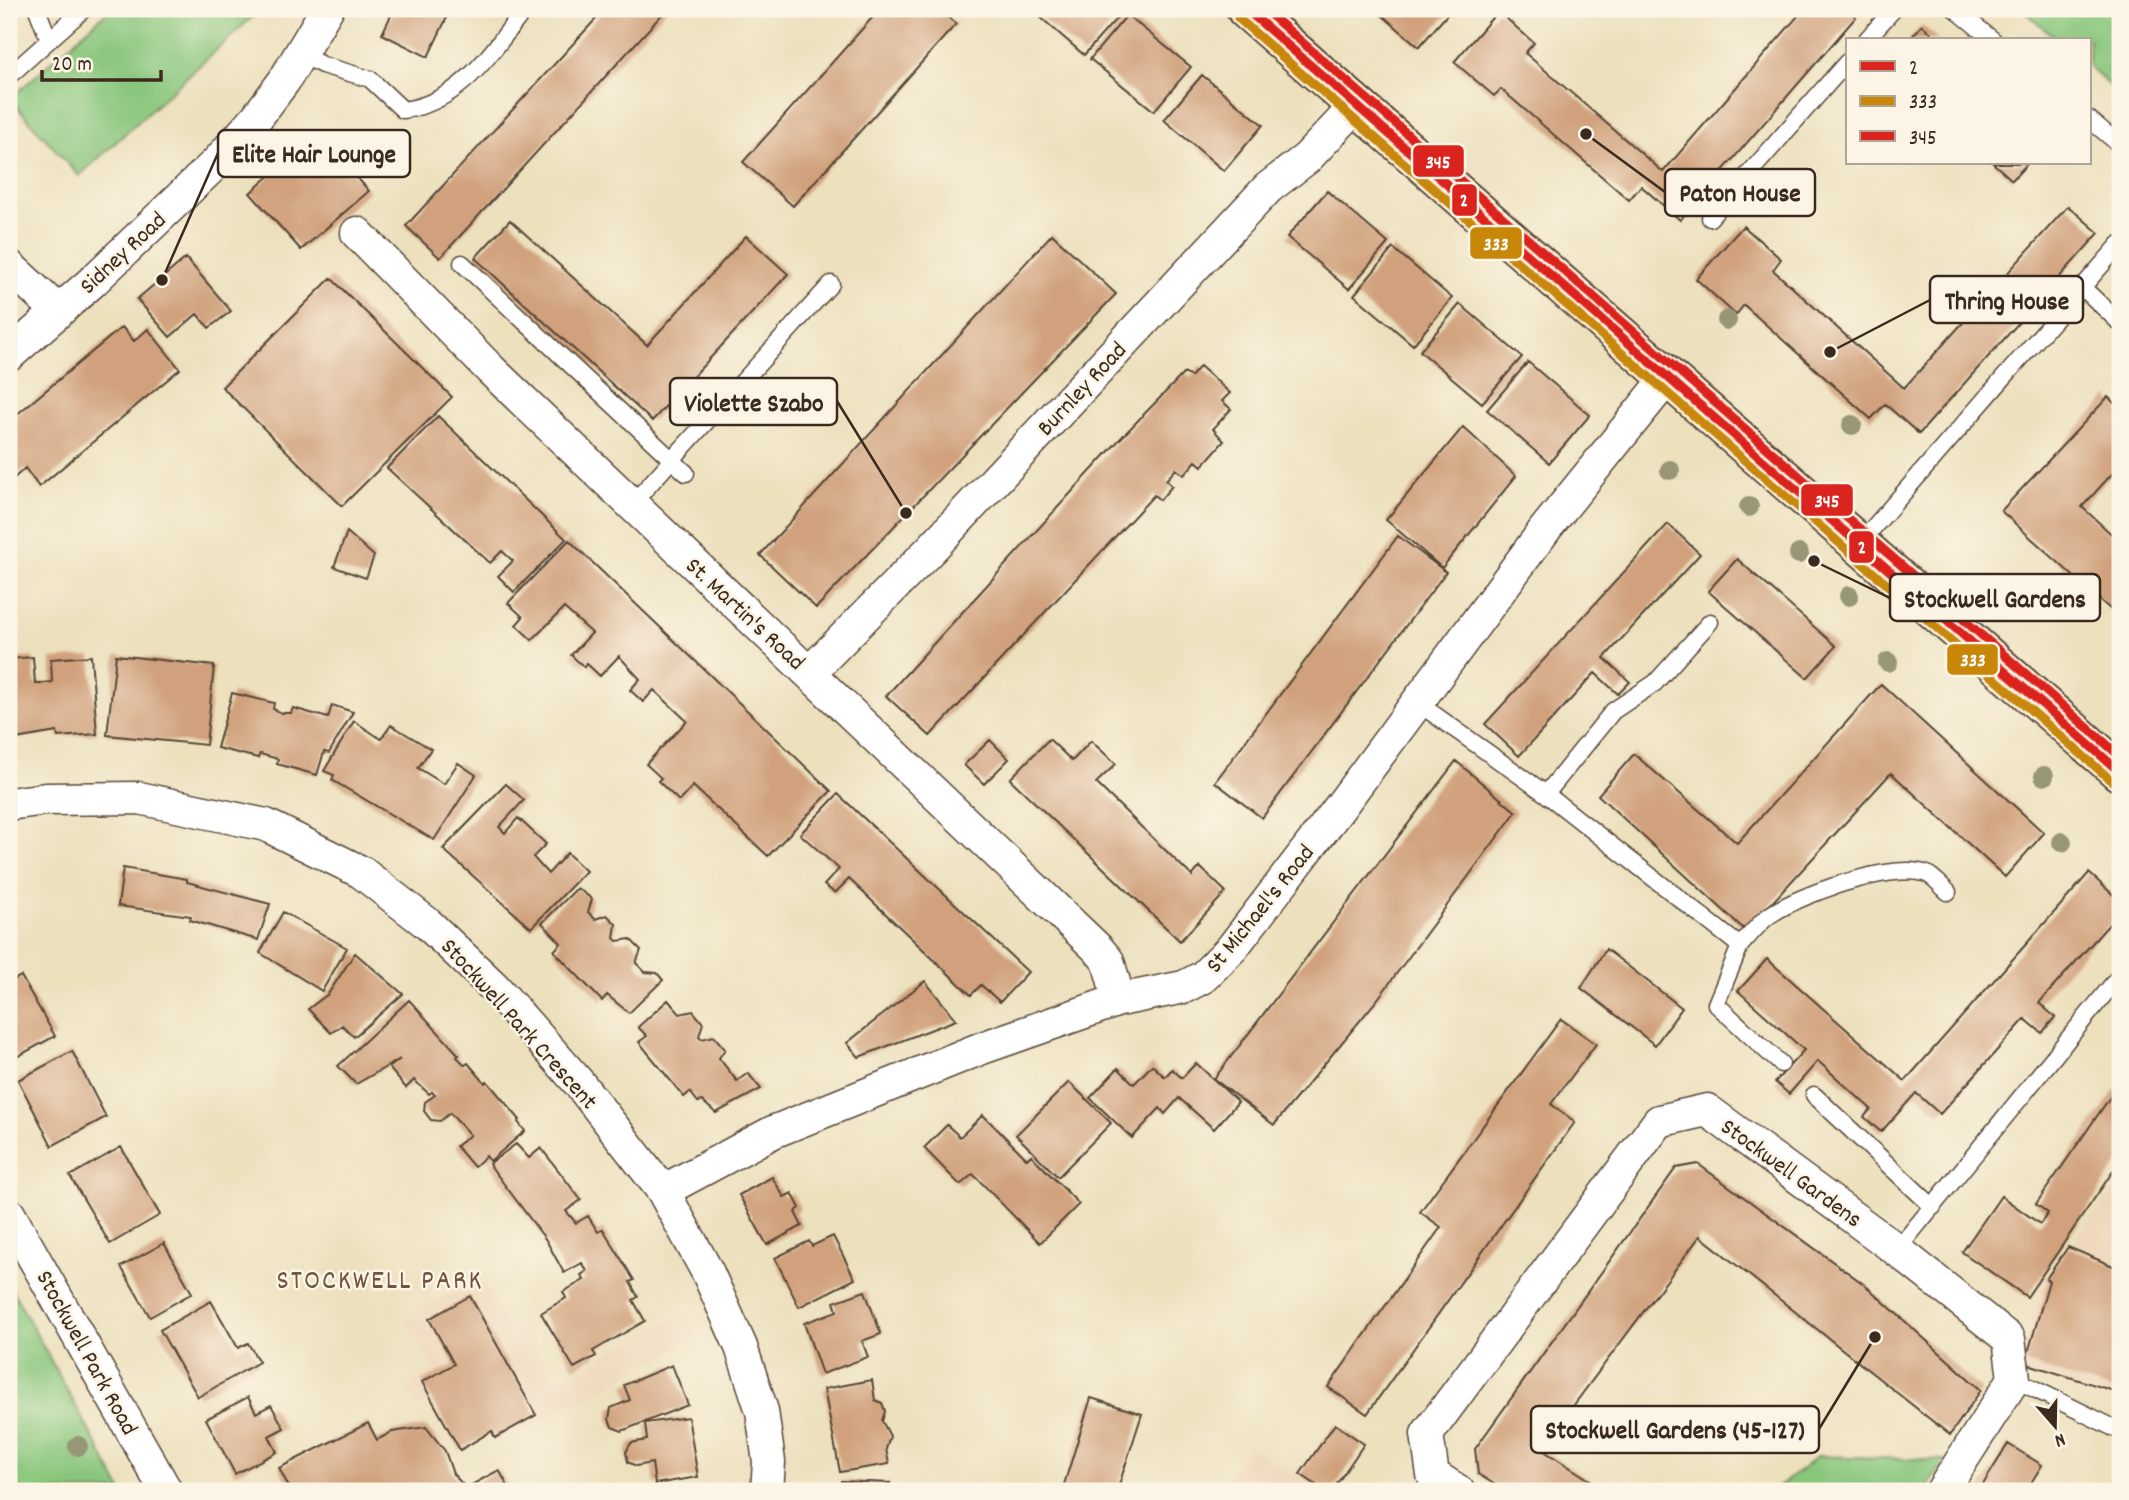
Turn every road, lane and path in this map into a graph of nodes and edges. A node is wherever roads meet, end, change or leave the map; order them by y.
1 (37, 9) edge
2 (83, 9) edge
3 (327, 9) edge
4 (525, 9) edge
5 (1245, 9) edge
6 (1894, 9) edge
7 (1955, 9) edge
8 (1868, 38) edge
9 (1991, 38) edge
10 (49, 40) junction
11 (301, 54) junction
12 (1846, 63) edge
13 (9, 76) edge
14 (1356, 106) junction
15 (2090, 120) edge
16 (2120, 145) edge
17 (1710, 218) dead end
18 (357, 233) dead end
19 (2120, 244) edge
20 (462, 263) dead end
21 (9, 266) edge
22 (831, 284) dead end
23 (2082, 287) junction
24 (58, 311) junction
25 (2120, 323) edge
26 (9, 355) edge
27 (1668, 377) junction
28 (671, 460) junction
29 (686, 472) dead end
30 (631, 505) junction
31 (1859, 544) junction
32 (1710, 622) dead end
33 (809, 673) junction
34 (1418, 703) junction
35 (2120, 772) edge
36 (1546, 794) junction
37 (9, 804) edge
38 (1948, 892) dead end
39 (1740, 946) junction
40 (2120, 975) edge
41 (1119, 1000) junction
42 (1781, 1064) dead end
43 (1814, 1095) dead end
44 (663, 1191) junction
45 (1933, 1207) junction
46 (9, 1214) edge
47 (1897, 1250) junction
48 (2014, 1379) junction
49 (2120, 1431) edge
50 (166, 1491) edge
51 (767, 1491) edge
52 (1458, 1491) edge
53 (1942, 1491) edge

1 - 10 lane
2 - 10 lane
3 - 11 street, Sidney Road
4 - 11 lane
5 - 14 highway
6 - 8 lane
7 - 9 lane
10 - 13 lane
11 - 24 street, Sidney Road
12 - 17 lane
14 - 27 highway
14 - 33 street, Burnley Road
15 - 16 lane
18 - 30 street, St. Martin's Road
19 - 23 lane
20 - 28 lane
21 - 24 street
22 - 28 lane
23 - 25 lane
23 - 31 lane
24 - 26 street, Sidney Road
27 - 31 highway
27 - 34 street, St Michael's Road
28 - 29 lane
28 - 30 lane
30 - 33 street, St. Martin's Road
31 - 35 highway
32 - 36 lane
33 - 41 street, St. Martin's Road
34 - 36 lane
34 - 41 street, St Michael's Road
36 - 39 lane
37 - 44 street, Stockwell Park Crescent
38 - 39 lane
39 - 42 lane
40 - 45 lane
41 - 44 street, St Michael's Road
43 - 45 lane
44 - 51 street, Stockwell Park Crescent
45 - 47 lane
46 - 50 street, Stockwell Park Road
47 - 48 street, Stockwell Gardens
47 - 52 street, Stockwell Gardens
48 - 49 lane
48 - 53 street

